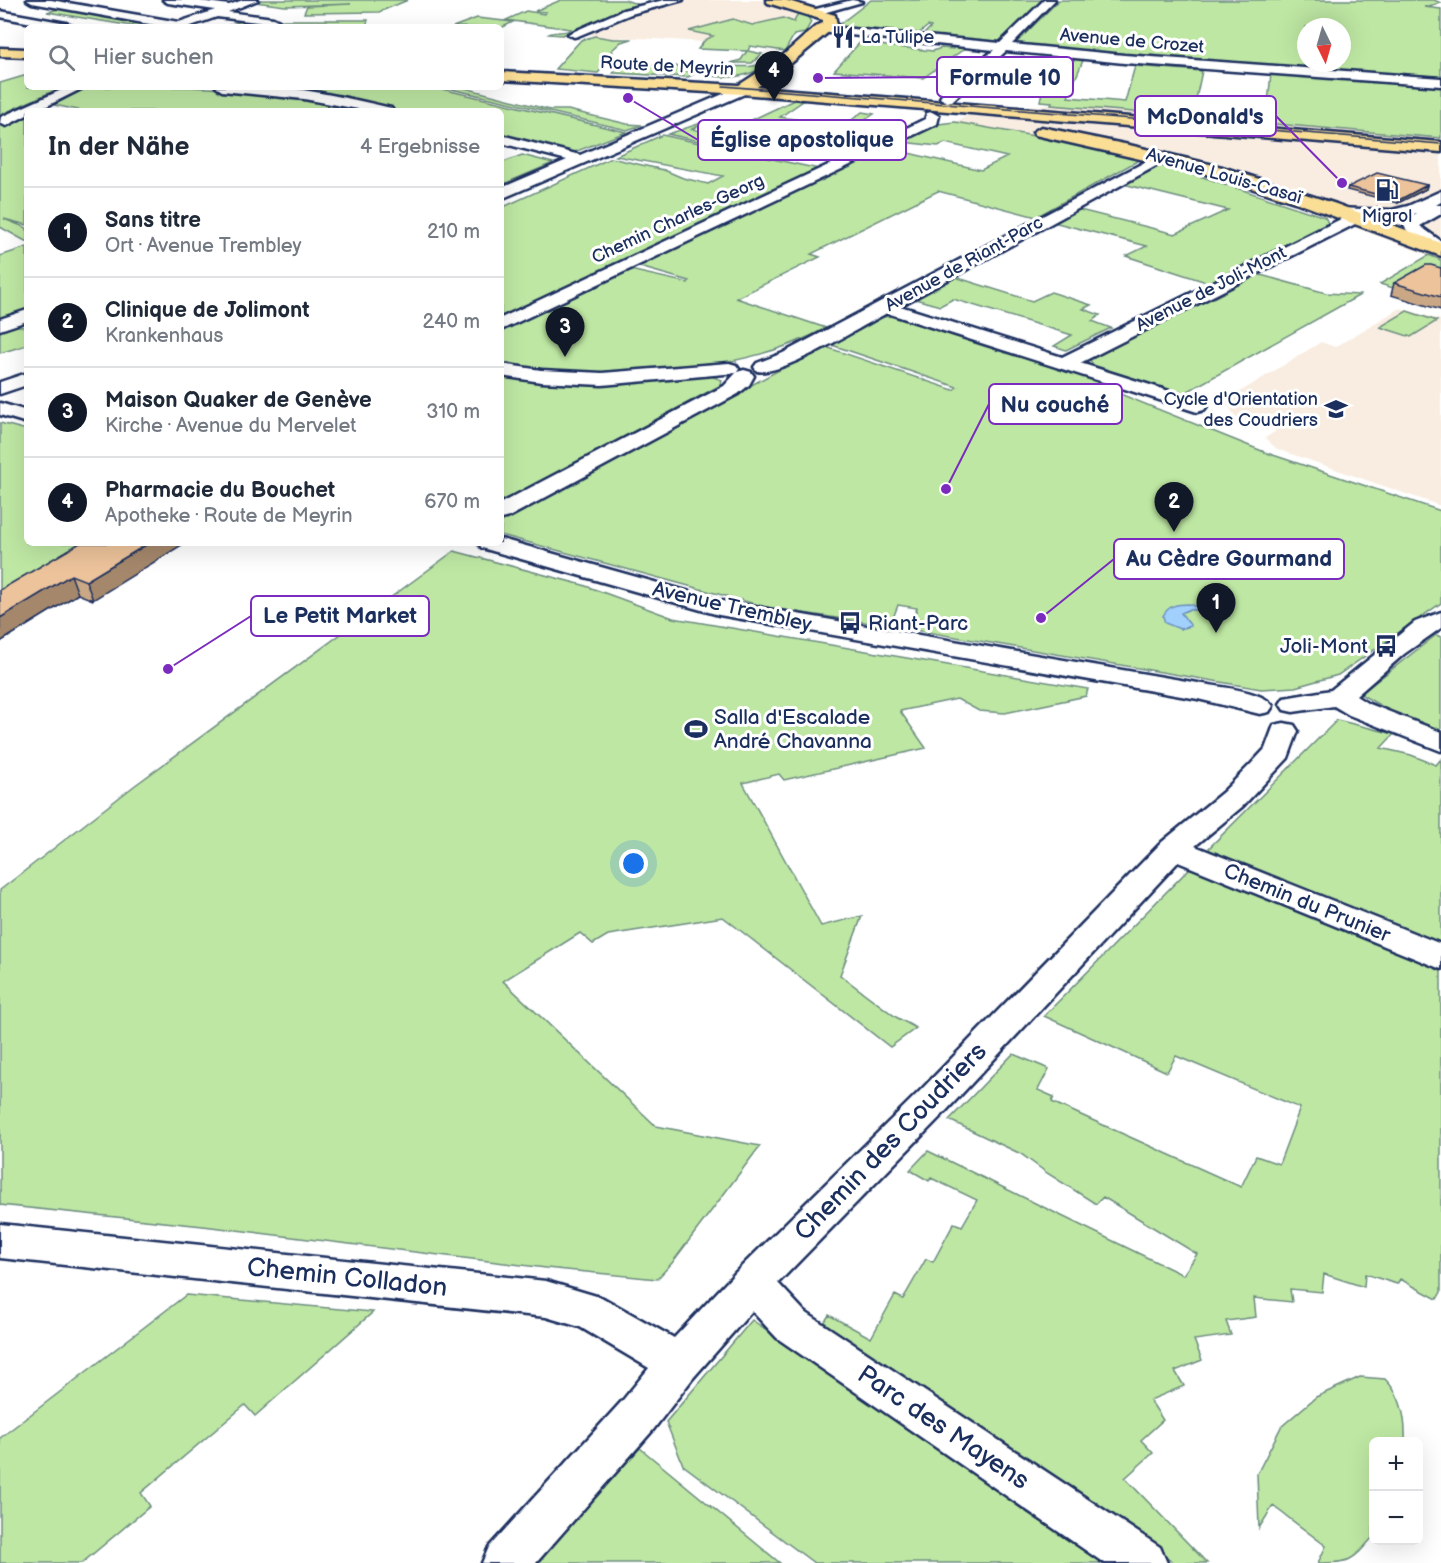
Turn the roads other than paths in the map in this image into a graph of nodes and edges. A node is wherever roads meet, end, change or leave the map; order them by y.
1 (32, 0) edge
2 (168, 0) edge
3 (253, 0) edge
4 (633, 0) edge
5 (678, 0) edge
6 (772, 0) edge
7 (1050, 0) edge
8 (859, 1) edge
9 (650, 6) junction
10 (230, 9) junction
11 (0, 14) edge
12 (218, 14) junction
13 (822, 20) junction
14 (273, 21) dead end
15 (55, 24) edge
16 (162, 24) edge
17 (187, 24) edge
18 (574, 34) dead end
19 (0, 45) edge
20 (24, 46) edge
21 (1004, 47) junction
22 (0, 52) edge
23 (24, 53) edge
24 (504, 71) edge
25 (504, 76) edge
26 (1441, 82) edge
27 (747, 86) junction
28 (73, 90) edge
29 (260, 90) edge
30 (813, 97) junction
31 (950, 103) junction
32 (41, 105) junction
33 (362, 105) junction
34 (34, 108) edge
35 (58, 108) edge
36 (352, 108) edge
37 (374, 108) edge
38 (24, 112) edge
39 (932, 116) junction
40 (6, 122) dead end
41 (1000, 124) junction
42 (1441, 140) edge
43 (504, 141) edge
44 (1441, 147) edge
45 (1162, 157) junction
46 (580, 159) junction
47 (504, 193) edge
48 (1441, 196) edge
49 (1441, 207) edge
50 (1338, 211) junction
51 (1358, 218) junction
52 (1441, 249) edge
53 (885, 307) junction
54 (24, 316) edge
55 (504, 324) edge
56 (0, 325) edge
57 (1064, 363) junction
58 (504, 370) edge
59 (736, 372) junction
60 (24, 380) edge
61 (0, 388) edge
62 (1197, 406) dead end
63 (0, 409) edge
64 (24, 416) edge
65 (504, 510) edge
66 (501, 546) edge
67 (1441, 620) edge
68 (1349, 703) junction
69 (1286, 715) junction
70 (1441, 742) edge
71 (1173, 849) junction
72 (1441, 957) edge
73 (0, 1241) edge
74 (752, 1283) junction
75 (678, 1364) junction
76 (505, 1563) edge
77 (1144, 1563) edge

1 - 16 street
2 - 10 street
3 - 10 street
4 - 9 street
5 - 9 street
6 - 13 main road
7 - 21 street
8 - 13 street
8 - 13 street
9 - 18 street
10 - 12 street
11 - 15 street
12 - 14 street
12 - 17 street
13 - 21 street, Avenue de Crozet
13 - 27 main road
19 - 20 main road
21 - 26 street, Avenue de Crozet
21 - 31 street
22 - 23 main road
24 - 27 main road, Route de Meyrin
25 - 27 main road, Route de Meyrin
27 - 30 main road, Route de Meyrin
27 - 31 main road, Route de Meyrin
27 - 46 street
28 - 32 street
29 - 33 street
30 - 31 main road, Route de Meyrin
30 - 39 main road, Avenue Louis-Casaï
31 - 41 main road, Avenue Louis-Casaï
31 - 42 main road, Route de Meyrin
31 - 44 main road, Route de Meyrin
32 - 34 street
32 - 35 street
33 - 36 street
33 - 37 street
38 - 40 street
39 - 41 main road, Avenue Louis-Casaï
39 - 55 street, Chemin Charles-Georg
41 - 45 main road, Avenue Louis-Casaï
43 - 46 street
45 - 50 main road, Avenue Louis-Casaï
45 - 53 street, Avenue de Riant-Parc
46 - 47 street
48 - 50 street
49 - 52 street
50 - 51 main road, Avenue Louis-Casaï
51 - 52 main road, Avenue Louis-Casaï
51 - 57 street, Avenue de Joli-Mont
53 - 57 street
53 - 59 street, Avenue de Riant-Parc
54 - 56 street
57 - 62 street
58 - 59 street
59 - 65 street
60 - 61 street
63 - 64 street
66 - 69 street, Avenue Trembley
67 - 68 street
68 - 69 street
68 - 70 street
69 - 71 street, Chemin des Coudriers
71 - 72 street, Chemin du Prunier
71 - 74 street, Chemin des Coudriers
73 - 75 street, Chemin Colladon
74 - 75 street, Chemin des Coudriers
74 - 77 street, Parc des Mayens
75 - 76 street, Chemin des Coudriers

